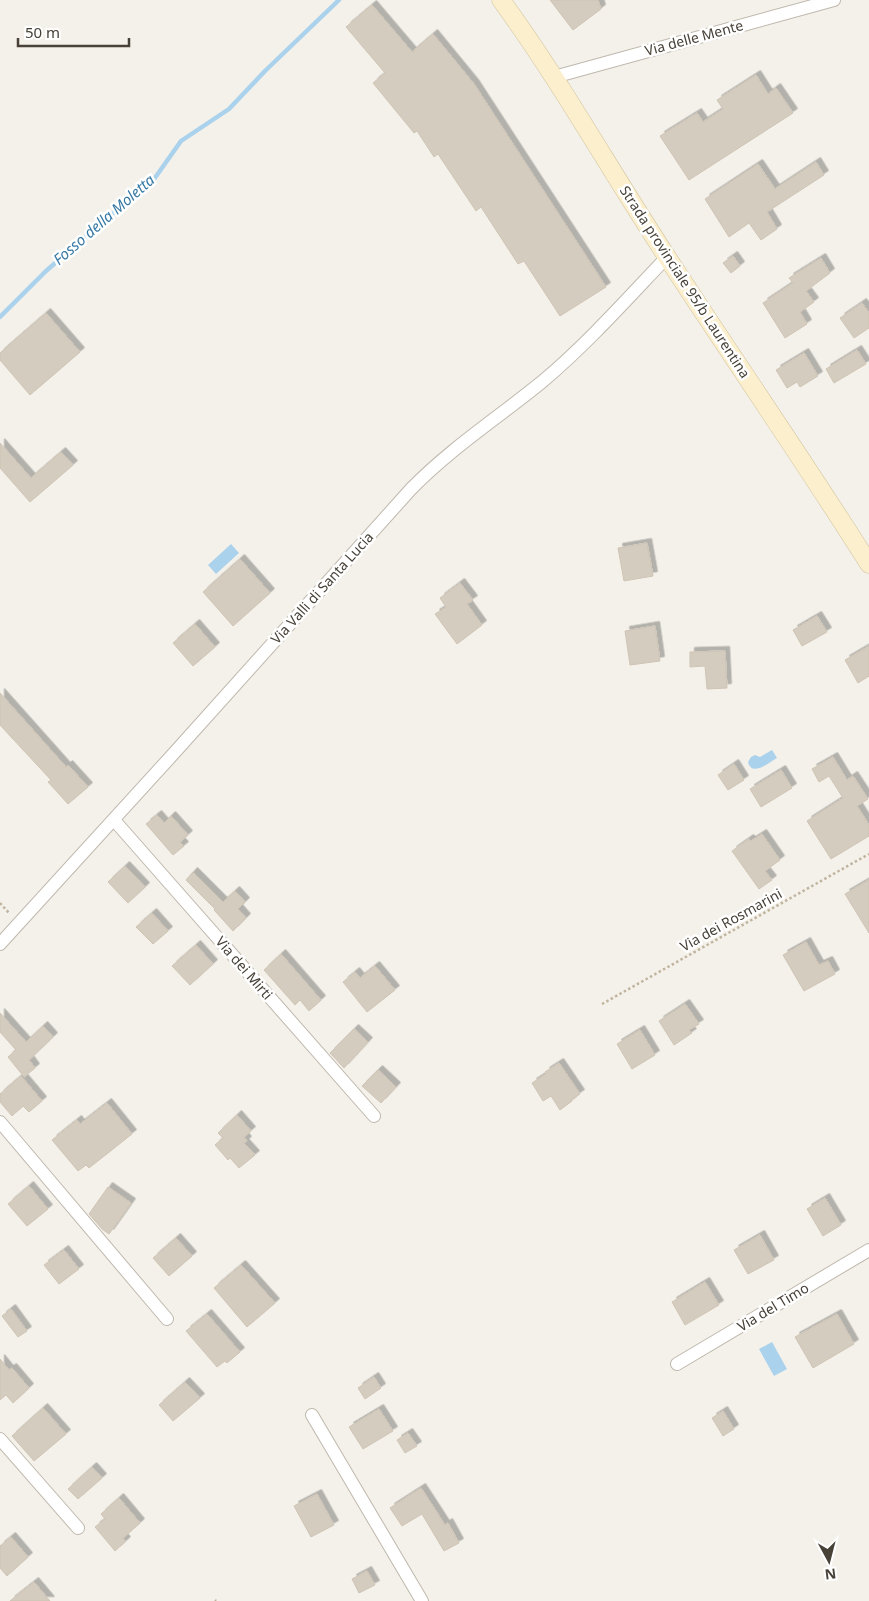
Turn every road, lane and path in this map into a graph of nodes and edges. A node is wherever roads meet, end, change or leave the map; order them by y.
1 (500, 0) edge
2 (834, 0) edge
3 (554, 77) junction
4 (667, 257) junction
5 (869, 564) edge
6 (114, 820) junction
7 (869, 854) edge
8 (0, 944) edge
9 (602, 1004) dead end
10 (374, 1116) dead end
11 (0, 1122) edge
12 (869, 1250) edge
13 (167, 1319) dead end
14 (677, 1364) dead end
15 (312, 1415) dead end
16 (0, 1440) edge
17 (78, 1528) dead end
18 (422, 1601) edge

1 - 3 main road, Strada provinciale 95/b Laurentina
2 - 3 street, Via delle Mente
3 - 4 main road, Strada provinciale 95/b Laurentina
4 - 5 main road, Strada provinciale 95/b Laurentina
4 - 6 street, Via Valli di Santa Lucia
6 - 8 street, Via Valli di Santa Lucia
6 - 10 street, Via dei Mirti
7 - 9 path, Via dei Rosmarini
11 - 13 street
12 - 14 street, Via del Timo
15 - 18 street
16 - 17 street

